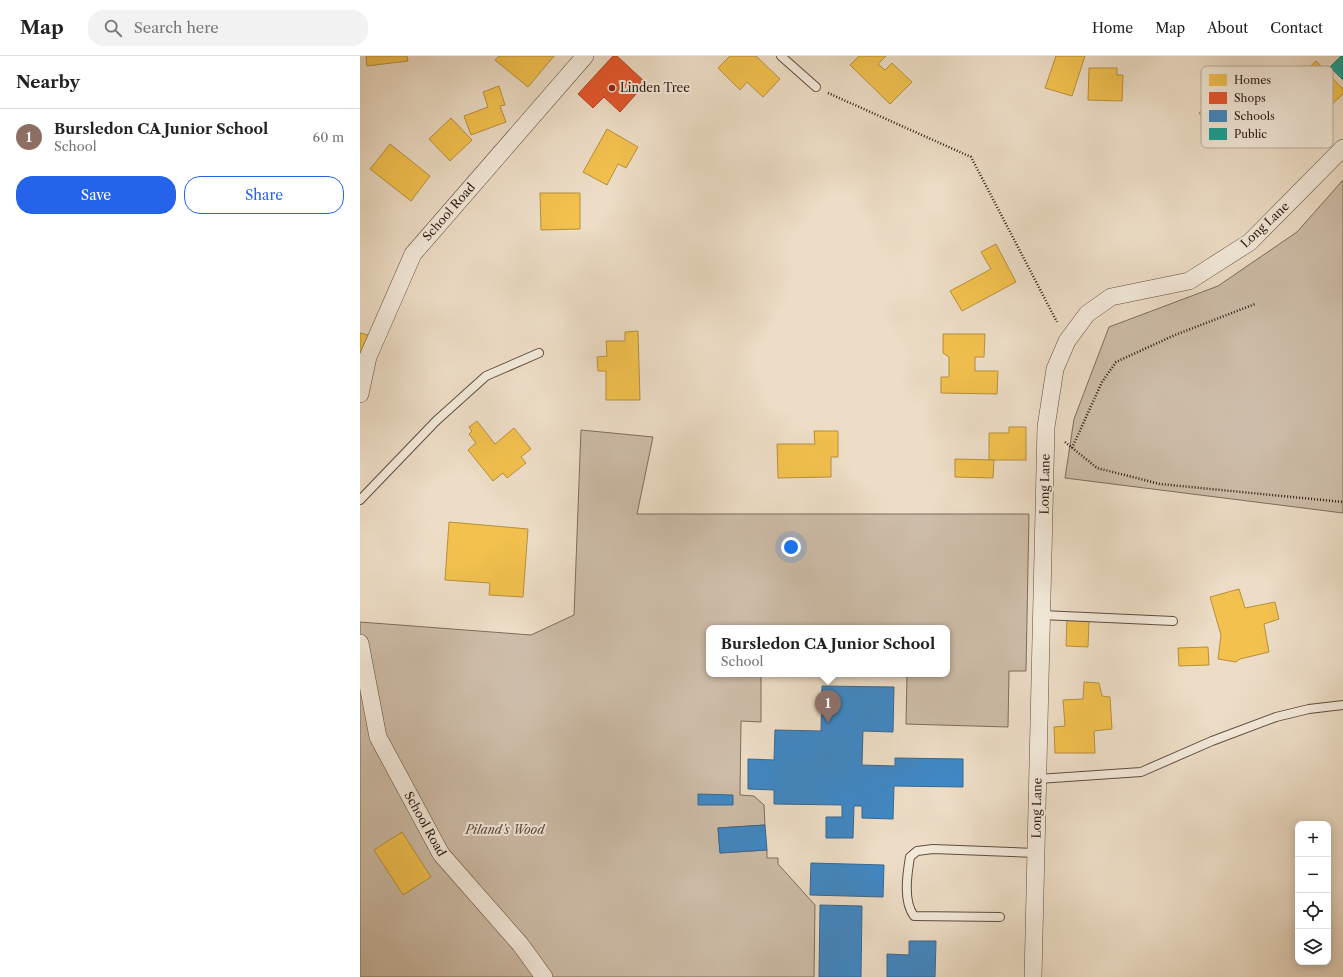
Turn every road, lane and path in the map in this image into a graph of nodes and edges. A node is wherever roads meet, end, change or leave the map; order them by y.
1 (585, 56) edge
2 (781, 56) edge
3 (816, 87) joint
4 (1343, 148) edge
5 (1255, 304) dead end
6 (1067, 341) junction
7 (539, 353) dead end
8 (360, 394) edge
9 (1046, 427) junction
10 (1072, 448) junction
11 (360, 500) edge
12 (1343, 502) edge
13 (1042, 615) junction
14 (1173, 621) dead end
15 (360, 643) edge
16 (1343, 705) edge
17 (1038, 779) junction
18 (1036, 853) junction
19 (1000, 917) dead end
20 (544, 977) edge
21 (1034, 977) edge

1 - 8 street, School Road
2 - 3 lane
3 - 6 path
4 - 6 street, Long Lane
5 - 10 path
6 - 9 street, Long Lane
7 - 11 lane
9 - 10 path
9 - 13 street, Long Lane
10 - 12 path
13 - 14 lane
13 - 17 street, Long Lane
15 - 20 street, School Road
16 - 17 lane
17 - 18 street, Long Lane
18 - 19 lane
18 - 21 street, Long Lane

